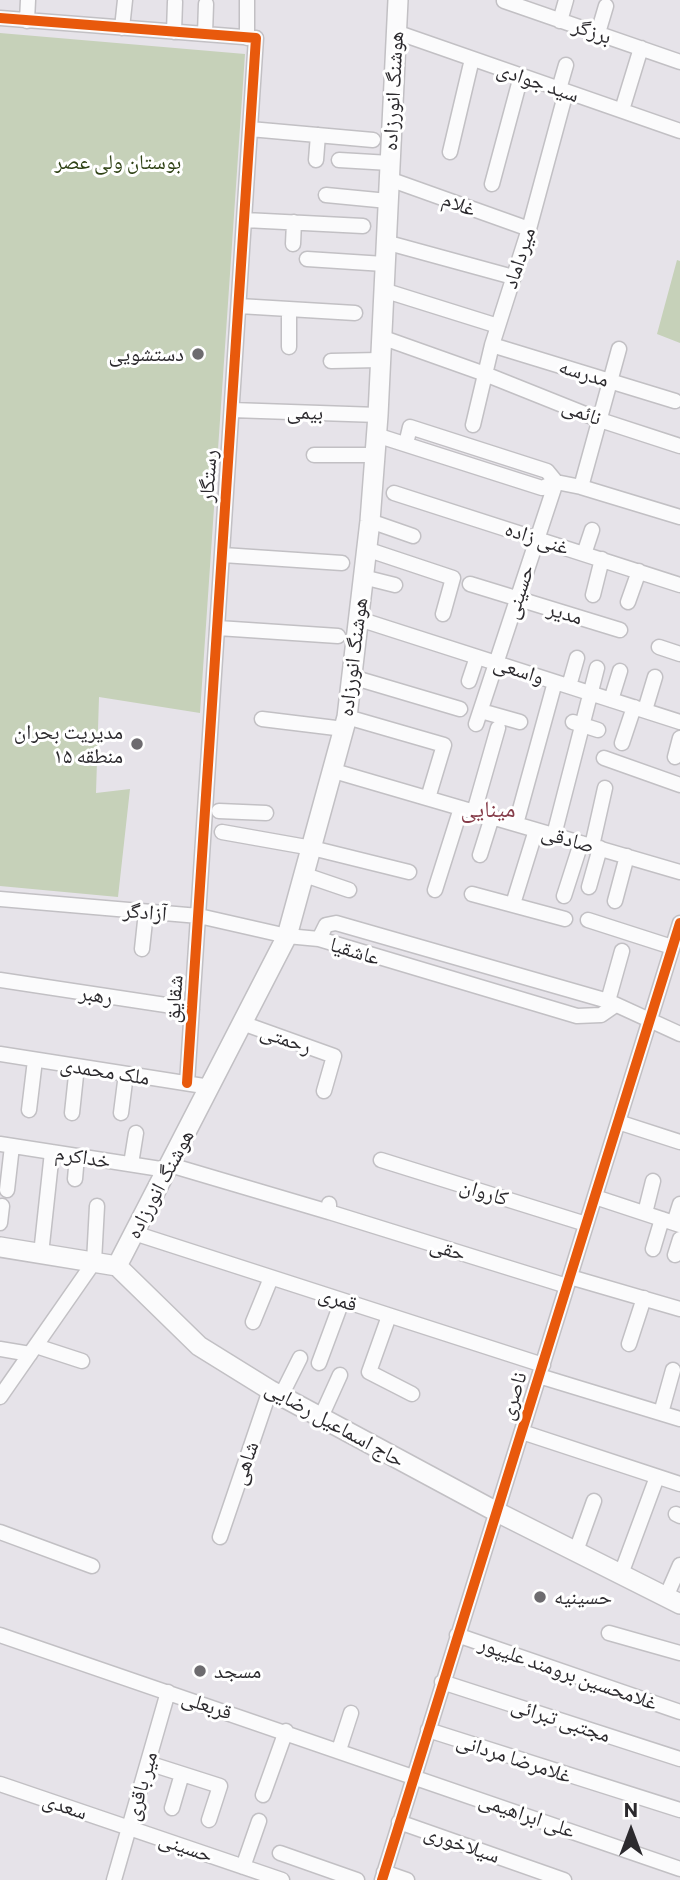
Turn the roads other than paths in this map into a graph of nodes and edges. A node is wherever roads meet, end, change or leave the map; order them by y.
1 (28, 0) edge
2 (125, 0) edge
3 (247, 0) edge
4 (398, 0) edge
5 (566, 0) edge
6 (504, 1) edge
7 (175, 2) dead end
8 (206, 4) dead end
9 (606, 6) dead end
10 (0, 18) edge
11 (27, 20) junction
12 (560, 20) junction
13 (122, 28) junction
14 (174, 32) junction
15 (396, 32) junction
16 (598, 33) junction
17 (205, 34) junction
18 (251, 38) junction
19 (642, 48) junction
20 (472, 59) junction
21 (680, 62) edge
22 (566, 65) dead end
23 (521, 76) junction
24 (563, 90) junction
25 (622, 110) junction
26 (250, 129) junction
27 (680, 131) edge
28 (318, 135) junction
29 (373, 140) dead end
30 (450, 152) dead end
31 (316, 160) dead end
32 (339, 160) dead end
33 (390, 171) junction
34 (492, 184) dead end
35 (326, 195) dead end
36 (388, 201) junction
37 (244, 220) junction
38 (294, 222) junction
39 (363, 226) dead end
40 (529, 229) junction
41 (386, 242) junction
42 (293, 244) dead end
43 (307, 259) dead end
44 (384, 264) junction
45 (513, 277) junction
46 (383, 290) junction
47 (239, 306) junction
48 (289, 309) junction
49 (355, 313) dead end
50 (498, 326) junction
51 (381, 337) junction
52 (492, 345) junction
53 (289, 347) dead end
54 (619, 349) dead end
55 (379, 360) junction
56 (331, 361) dead end
57 (485, 374) junction
58 (610, 381) junction
59 (676, 401) dead end
60 (232, 410) junction
61 (378, 415) junction
62 (600, 420) junction
63 (473, 425) dead end
64 (376, 435) junction
65 (680, 446) edge
66 (314, 455) dead end
67 (374, 455) junction
68 (556, 482) junction
69 (581, 486) junction
70 (394, 493) dead end
71 (680, 517) edge
72 (370, 522) junction
73 (592, 530) dead end
74 (413, 536) dead end
75 (537, 538) junction
76 (366, 549) junction
77 (584, 554) junction
78 (223, 555) junction
79 (602, 559) junction
80 (342, 563) dead end
81 (639, 571) junction
82 (363, 577) junction
83 (470, 584) dead end
84 (395, 585) dead end
85 (680, 585) edge
86 (593, 595) dead end
87 (517, 598) junction
88 (628, 602) dead end
89 (443, 614) dead end
90 (359, 620) junction
91 (218, 628) junction
92 (620, 630) dead end
93 (338, 636) dead end
94 (659, 648) dead end
95 (680, 654) edge
96 (477, 657) junction
97 (577, 658) dead end
98 (496, 663) junction
99 (597, 668) dead end
100 (620, 671) dead end
101 (352, 677) junction
102 (655, 677) dead end
103 (469, 681) dead end
104 (562, 684) junction
105 (591, 694) junction
106 (611, 699) junction
107 (460, 709) dead end
108 (640, 709) junction
109 (262, 719) dead end
110 (520, 722) dead end
111 (680, 722) edge
112 (345, 723) junction
113 (498, 728) dead end
114 (680, 738) edge
115 (622, 743) dead end
116 (675, 757) dead end
117 (604, 758) dead end
118 (334, 771) junction
119 (680, 785) edge
120 (605, 788) dead end
121 (428, 798) junction
122 (468, 810) junction
123 (219, 811) dead end
124 (237, 812) junction
125 (266, 813) dead end
126 (492, 817) junction
127 (516, 824) junction
128 (536, 830) junction
129 (554, 835) junction
130 (591, 846) junction
131 (312, 848) junction
132 (480, 855) dead end
133 (627, 856) junction
134 (409, 872) dead end
135 (680, 872) edge
136 (305, 874) junction
137 (589, 887) dead end
138 (348, 890) dead end
139 (435, 890) dead end
140 (472, 894) dead end
141 (564, 896) dead end
142 (0, 899) edge
143 (615, 901) dead end
144 (513, 904) junction
145 (146, 912) junction
146 (199, 916) junction
147 (565, 919) dead end
148 (588, 920) dead end
149 (680, 923) edge
150 (287, 936) junction
151 (318, 939) junction
152 (672, 947) junction
153 (142, 948) dead end
154 (622, 951) dead end
155 (0, 980) edge
156 (611, 1003) junction
157 (192, 1009) junction
158 (648, 1022) junction
159 (242, 1023) junction
160 (680, 1034) edge
161 (0, 1054) edge
162 (35, 1060) junction
163 (77, 1066) junction
164 (127, 1074) junction
165 (187, 1083) junction
166 (210, 1087) junction
167 (324, 1091) dead end
168 (29, 1110) dead end
169 (72, 1113) dead end
170 (121, 1113) dead end
171 (618, 1122) junction
172 (136, 1133) dead end
173 (680, 1142) edge
174 (6, 1145) edge
175 (52, 1152) junction
176 (77, 1156) junction
177 (381, 1160) dead end
178 (131, 1164) junction
179 (168, 1167) junction
180 (75, 1179) dead end
181 (653, 1181) dead end
182 (7, 1190) dead end
183 (595, 1197) junction
184 (680, 1203) edge
185 (2, 1206) edge
186 (97, 1206) dead end
187 (645, 1213) junction
188 (672, 1222) edge
189 (0, 1223) edge
190 (586, 1224) junction
191 (134, 1233) junction
192 (680, 1239) edge
193 (0, 1247) edge
194 (653, 1249) dead end
195 (41, 1254) junction
196 (675, 1255) dead end
197 (94, 1262) junction
198 (117, 1266) junction
199 (271, 1278) junction
200 (569, 1282) junction
201 (644, 1298) junction
202 (342, 1301) junction
203 (680, 1309) edge
204 (389, 1316) junction
205 (253, 1322) dead end
206 (629, 1344) dead end
207 (0, 1349) edge
208 (33, 1350) junction
209 (300, 1358) dead end
210 (82, 1361) dead end
211 (319, 1363) dead end
212 (541, 1370) junction
213 (673, 1370) dead end
214 (340, 1375) dead end
215 (276, 1393) junction
216 (412, 1394) dead end
217 (0, 1397) edge
218 (661, 1413) junction
219 (321, 1417) junction
220 (680, 1419) edge
221 (522, 1432) junction
222 (657, 1477) junction
223 (680, 1484) edge
224 (594, 1502) dead end
225 (495, 1511) junction
226 (0, 1532) edge
227 (220, 1537) dead end
228 (576, 1552) junction
229 (680, 1565) edge
230 (92, 1566) dead end
231 (621, 1574) junction
232 (673, 1601) edge
233 (609, 1633) dead end
234 (0, 1635) edge
235 (457, 1635) junction
236 (680, 1653) edge
237 (442, 1682) junction
238 (168, 1692) junction
239 (680, 1712) edge
240 (351, 1713) dead end
241 (428, 1730) junction
242 (286, 1731) junction
243 (339, 1749) junction
244 (680, 1759) edge
245 (148, 1763) junction
246 (182, 1774) junction
247 (414, 1775) junction
248 (0, 1784) edge
249 (263, 1795) dead end
250 (172, 1808) dead end
251 (680, 1810) edge
252 (209, 1820) dead end
253 (259, 1822) dead end
254 (400, 1822) junction
255 (129, 1827) junction
256 (280, 1853) dead end
257 (243, 1867) junction
258 (680, 1869) edge
259 (383, 1876) edge
260 (114, 1880) edge
261 (282, 1880) edge
262 (357, 1880) edge
263 (407, 1880) edge
264 (564, 1880) edge

1 - 11 street
2 - 13 street
3 - 18 street, رستگار
4 - 15 main road, هوشنگ انورزاده
5 - 12 street
6 - 12 street, برزگر
7 - 14 street
8 - 17 street
9 - 16 street
10 - 11 street
11 - 13 street
12 - 16 street, برزگر
13 - 14 street
14 - 17 street
15 - 20 street, سید جوادی
15 - 33 main road, هوشنگ انورزاده
16 - 19 street, برزگر
17 - 18 street
18 - 26 street, رستگار
19 - 21 street, برزگر
19 - 25 street
20 - 23 street, سید جوادی
20 - 30 street
22 - 24 street, میرداماد
23 - 24 street, سید جوادی
23 - 34 street
24 - 25 street, سید جوادی
24 - 40 street, میرداماد
25 - 27 street, سید جوادی
26 - 28 street
26 - 37 street, رستگار
28 - 29 street
28 - 31 street
32 - 33 street, غلام
33 - 36 main road, هوشنگ انورزاده
33 - 40 street, غلام
35 - 36 street
36 - 41 main road, هوشنگ انورزاده
37 - 38 street
37 - 47 street, رستگار
38 - 39 street
38 - 42 street
40 - 45 street, میرداماد
41 - 44 main road, هوشنگ انورزاده
41 - 45 street
43 - 44 street
44 - 46 main road, هوشنگ انورزاده
45 - 50 street, میرداماد
46 - 50 street
46 - 51 main road, هوشنگ انورزاده
47 - 48 street
47 - 60 street, رستگار
48 - 49 street
48 - 53 street
50 - 52 street, میرداماد
51 - 55 main road, هوشنگ انورزاده
51 - 57 street, نائمی
52 - 57 street, میرداماد
52 - 58 street, مدرسه
54 - 58 street
55 - 56 street
55 - 61 main road, هوشنگ انورزاده
57 - 62 street, نائمی
57 - 63 street, میرداماد
58 - 59 street, مدرسه
58 - 62 street
60 - 61 street, بیمی
60 - 78 street, رستگار
61 - 64 main road, هوشنگ انورزاده
62 - 65 street, نائمی
62 - 69 street
64 - 67 main road, هوشنگ انورزاده
64 - 68 street
66 - 67 street
67 - 72 main road, هوشنگ انورزاده
68 - 69 street
68 - 75 street, حسینی
69 - 71 street
70 - 75 street, غنی زاده
72 - 74 street
72 - 76 main road, هوشنگ انورزاده
73 - 77 street
75 - 77 street, غنی زاده
75 - 87 street, حسینی
76 - 82 main road, هوشنگ انورزاده
76 - 89 street
77 - 79 street, غنی زاده
78 - 80 street
78 - 91 street, رستگار
79 - 81 street, غنی زاده
79 - 86 street
81 - 85 street, غنی زاده
81 - 88 street
82 - 84 street
82 - 90 main road, هوشنگ انورزاده
83 - 87 street, مدیر
87 - 92 street, مدیر
87 - 98 street, حسینی
90 - 96 street, واسعی
90 - 101 main road, هوشنگ انورزاده
91 - 93 street
91 - 146 street, رستگار
94 - 95 street
96 - 98 street, واسعی
96 - 103 street
97 - 104 street
98 - 104 street, واسعی
98 - 110 street, حسینی
99 - 105 street
100 - 106 street
101 - 107 street
101 - 112 main road, هوشنگ انورزاده
102 - 108 street
104 - 105 street, واسعی
104 - 127 street
105 - 106 street, واسعی
105 - 129 street
106 - 108 street, واسعی
108 - 111 street, واسعی
108 - 115 street
109 - 112 street
112 - 118 main road, هوشنگ انورزاده
112 - 121 street
113 - 122 street
114 - 116 street
117 - 119 street
118 - 121 street, صادقی
118 - 131 main road, هوشنگ انورزاده
120 - 130 street
121 - 122 street, صادقی
122 - 126 street, صادقی
122 - 139 street
123 - 124 street
124 - 125 street
124 - 131 street
126 - 127 street, صادقی
126 - 132 street
127 - 128 street, صادقی
128 - 129 street, صادقی
128 - 144 street
129 - 130 street, صادقی
130 - 133 street, صادقی
130 - 137 street
130 - 141 street
131 - 134 street
131 - 136 main road, هوشنگ انورزاده
133 - 135 street, صادقی
133 - 143 street
136 - 138 street
136 - 150 main road, هوشنگ انورزاده
140 - 144 street
142 - 145 street, آزادگر
144 - 147 street
145 - 146 street, آزادگر
145 - 153 street
146 - 150 street, آزادگر
146 - 157 street, شقایق
148 - 152 street
149 - 152 street, ناصری
150 - 151 street, آزادگر
150 - 159 main road, هوشنگ انورزاده
151 - 156 street, عاشقیا
151 - 156 street, عاشقیا
152 - 158 street, ناصری
154 - 156 street
155 - 157 street, رهبر
156 - 158 street, عاشقیا
157 - 165 street, شقایق
158 - 160 street, عاشقیا
158 - 171 street, ناصری
159 - 166 main road, هوشنگ انورزاده
159 - 167 street, رحمتی
161 - 162 street, ملک محمدی
162 - 163 street, ملک محمدی
162 - 168 street
163 - 164 street, ملک محمدی
163 - 169 street
164 - 165 street, ملک محمدی
164 - 170 street
165 - 166 street, ملک محمدی
166 - 179 main road, هوشنگ انورزاده
171 - 173 street
171 - 183 street, ناصری
172 - 178 street
174 - 175 street, خداکرم
174 - 182 street
175 - 176 street, خداکرم
175 - 195 street
176 - 178 street, خداکرم
176 - 180 street
177 - 190 street, کاروان
178 - 179 street, خداکرم
179 - 191 main road, هوشنگ انورزاده
179 - 200 street, حقی
181 - 187 street
183 - 187 street
183 - 190 street, ناصری
184 - 188 street
185 - 189 street
186 - 197 street
187 - 188 street
188 - 194 street
190 - 200 street, ناصری
191 - 198 main road, هوشنگ انورزاده
191 - 199 street, قمری
192 - 196 street
193 - 195 main road
195 - 197 main road
197 - 198 main road
197 - 208 street
198 - 215 main road, حاج اسماعیل رضایی
199 - 202 street, قمری
199 - 205 street
200 - 201 street, حقی
200 - 212 street, ناصری
201 - 203 street, حقی
201 - 206 street
202 - 204 street, قمری
202 - 211 street
204 - 212 street, قمری
204 - 216 street
207 - 208 street
208 - 210 street
208 - 217 street
209 - 215 street, شاهی
212 - 218 street, قمری
212 - 221 street, ناصری
213 - 218 street
214 - 219 street
215 - 219 main road, حاج اسماعیل رضایی
215 - 227 street, شاهی
218 - 220 street, قمری
219 - 225 main road, حاج اسماعیل رضایی
221 - 222 street
221 - 225 street, ناصری
222 - 223 street
222 - 231 street
224 - 228 street
225 - 228 main road, حاج اسماعیل رضایی
225 - 235 street, ناصری
226 - 230 street
228 - 231 main road, حاج اسماعیل رضایی
229 - 232 street
231 - 232 main road, حاج اسماعیل رضایی
233 - 236 street
234 - 238 street, قربعلی
235 - 237 street, ناصری
235 - 239 street, غلامحسین برومند علیپور
237 - 241 street, ناصری
237 - 244 street, مجتبی تبرائی
238 - 242 street, قربعلی
238 - 245 street, میر باقری
240 - 243 street
241 - 247 street, ناصری
241 - 251 street, غلامرضا مردانی
242 - 243 street, قربعلی
242 - 249 street
243 - 247 street, قربعلی
245 - 246 street
245 - 255 street, میر باقری
246 - 250 street
246 - 252 street
247 - 254 street, ناصری
247 - 258 street, علی ابراهیمی
248 - 255 street, سعدی
253 - 257 street
254 - 259 street, ناصری
254 - 264 street, سیلاخوری
255 - 257 street, حسینی
255 - 260 street, میر باقری
256 - 262 street
257 - 261 street, حسینی
259 - 263 street

